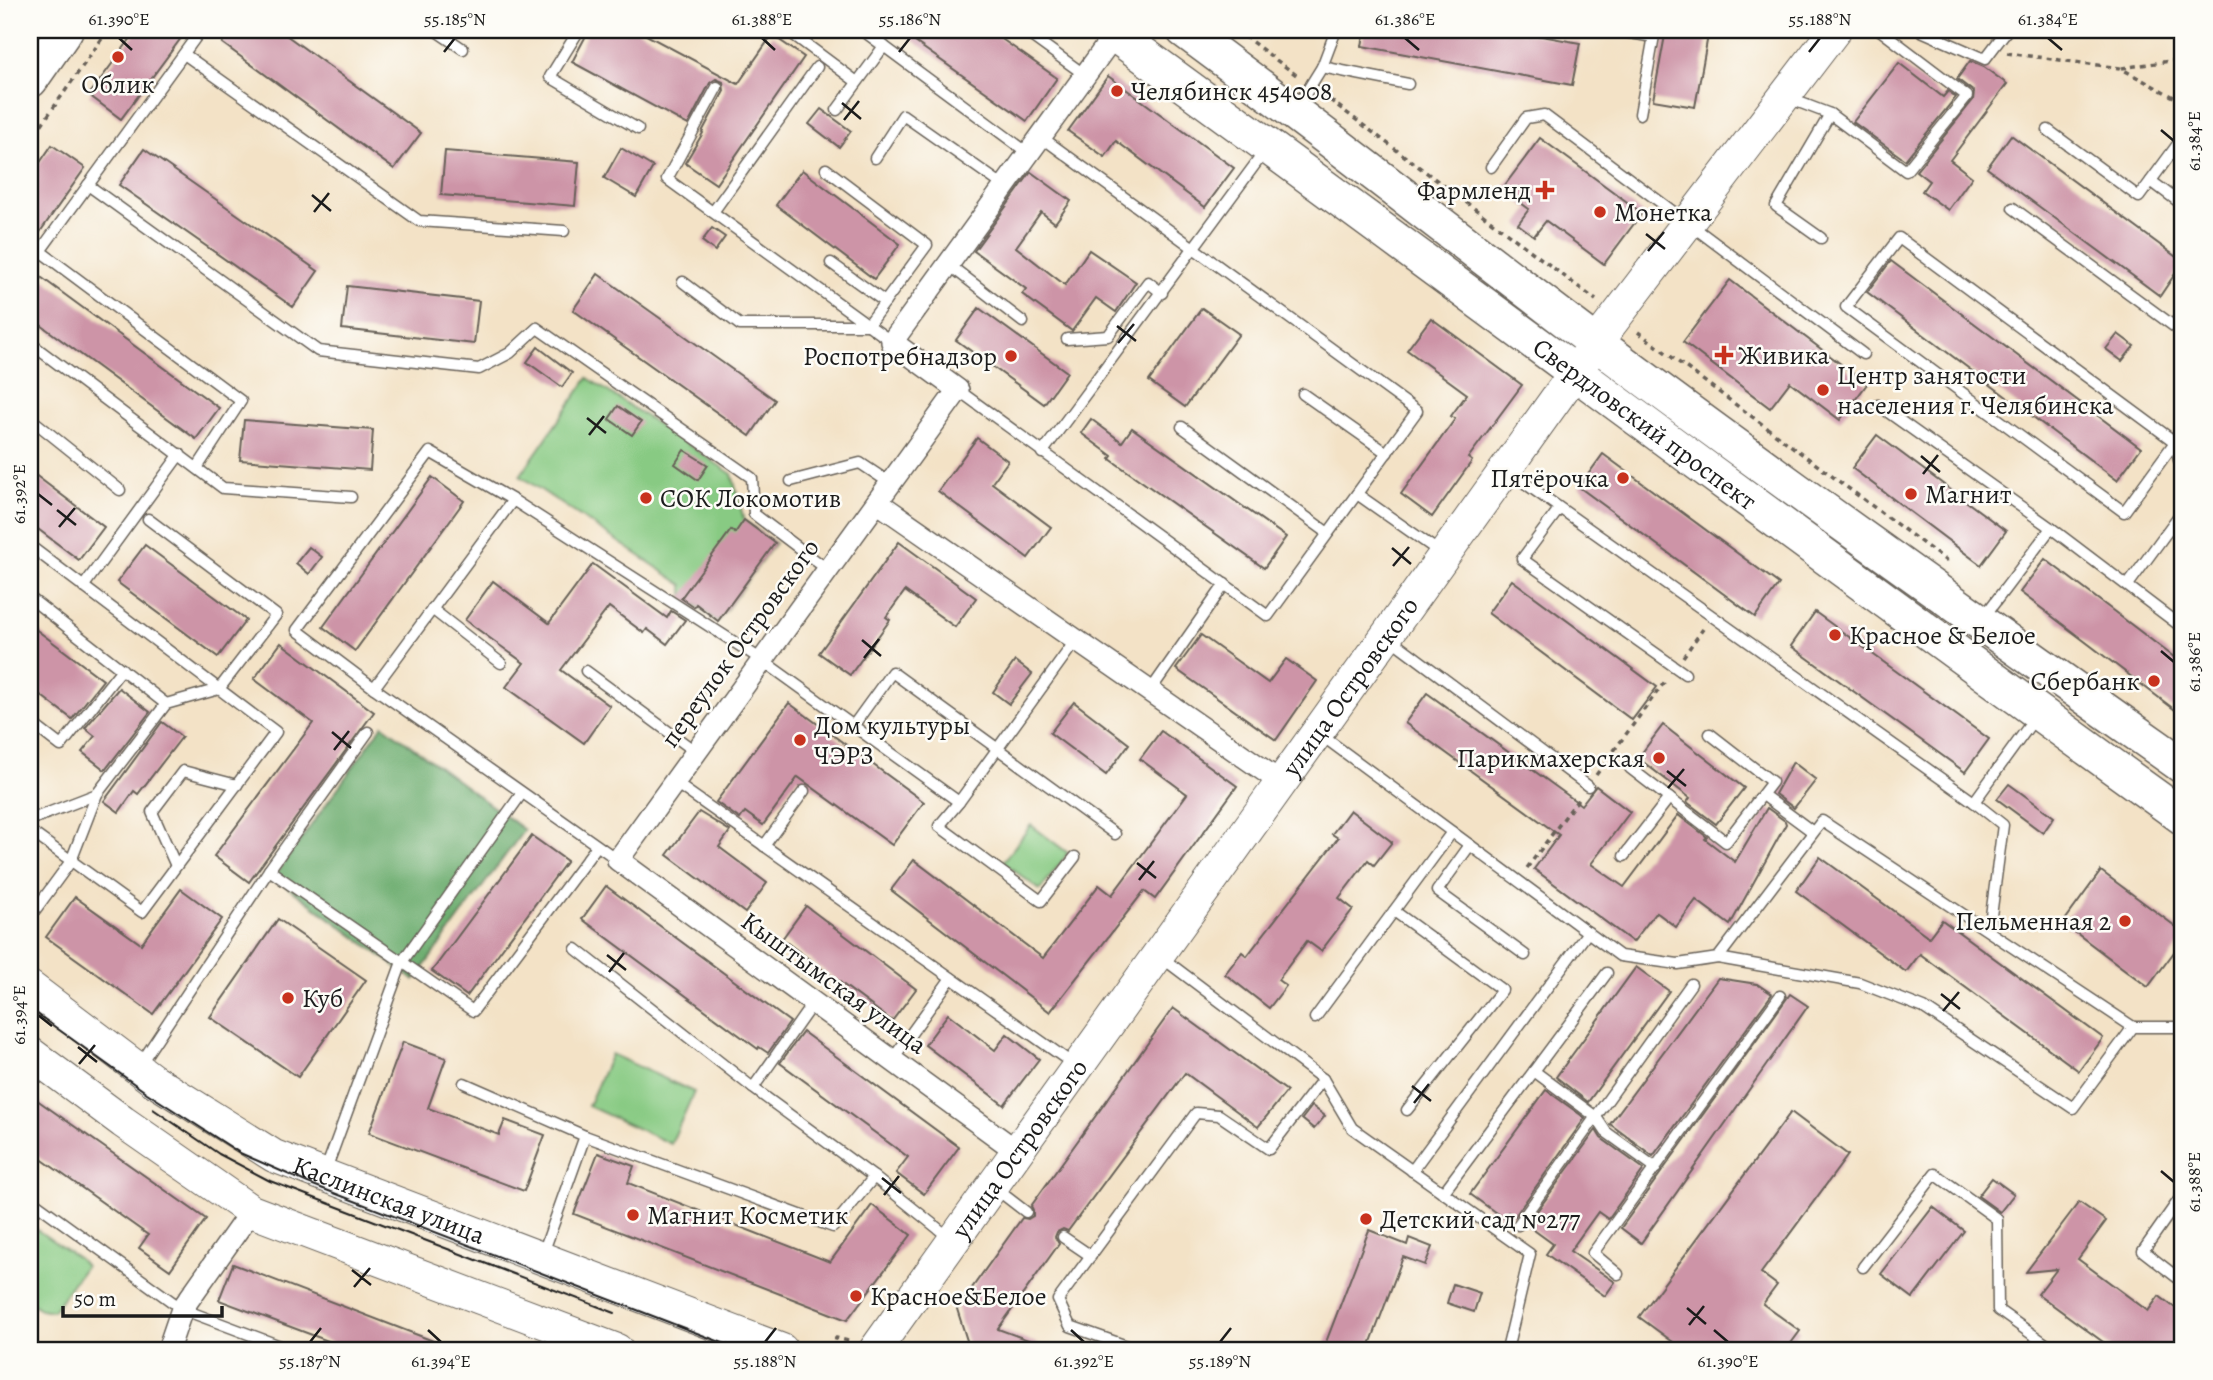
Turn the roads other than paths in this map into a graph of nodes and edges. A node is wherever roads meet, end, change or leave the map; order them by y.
1 (65, 30) edge
2 (201, 30) edge
3 (435, 30) edge
4 (579, 30) edge
5 (787, 30) edge
6 (862, 30) edge
7 (1023, 30) edge
8 (1184, 30) edge
9 (1336, 30) edge
10 (1612, 30) edge
11 (1835, 30) edge
12 (1880, 30) edge
13 (1919, 30) edge
14 (2007, 30) edge
15 (1112, 32) edge
16 (1654, 34) edge
17 (884, 46) junction
18 (463, 49) dead end
19 (184, 54) junction
20 (817, 67) dead end
21 (1322, 67) junction
22 (1085, 75) junction
23 (30, 80) edge
24 (857, 82) junction
25 (1408, 84) dead end
26 (717, 87) dead end
27 (1784, 97) junction
28 (1303, 99) junction
29 (837, 110) dead end
30 (1640, 114) dead end
31 (1830, 114) junction
32 (638, 129) dead end
33 (2048, 130) dead end
34 (2183, 137) edge
35 (1034, 144) junction
36 (1269, 146) junction
37 (875, 158) dead end
38 (1491, 167) dead end
39 (826, 169) dead end
40 (2151, 181) junction
41 (88, 185) junction
42 (1004, 186) junction
43 (2183, 205) edge
44 (2013, 208) dead end
45 (713, 212) junction
46 (1689, 223) junction
47 (564, 231) dead end
48 (1821, 238) dead end
49 (1195, 249) junction
50 (40, 251) junction
51 (831, 263) dead end
52 (948, 264) junction
53 (30, 265) edge
54 (682, 282) dead end
55 (1162, 293) junction
56 (885, 302) junction
57 (1023, 322) dead end
58 (868, 325) junction
59 (1607, 330) junction
60 (2183, 333) edge
61 (1067, 338) dead end
62 (892, 342) junction
63 (30, 343) edge
64 (1863, 354) dead end
65 (1574, 374) junction
66 (958, 390) junction
67 (1303, 394) dead end
68 (1878, 405) dead end
69 (30, 418) edge
70 (1182, 427) dead end
71 (2183, 431) edge
72 (2175, 442) junction
73 (1042, 453) junction
74 (1387, 453) junction
75 (180, 454) junction
76 (2183, 466) edge
77 (197, 468) junction
78 (1507, 470) junction
79 (791, 481) dead end
80 (890, 483) junction
81 (120, 490) dead end
82 (1357, 494) junction
83 (351, 497) dead end
84 (513, 500) junction
85 (877, 502) junction
86 (1559, 509) junction
87 (2183, 510) edge
88 (148, 519) dead end
89 (2051, 528) junction
90 (1328, 533) junction
91 (30, 547) edge
92 (1446, 556) junction
93 (828, 570) junction
94 (1224, 584) junction
95 (2127, 586) junction
96 (83, 587) junction
97 (30, 598) edge
98 (432, 610) junction
99 (1980, 622) junction
100 (2183, 628) edge
101 (1388, 637) junction
102 (1076, 640) junction
103 (762, 660) junction
104 (501, 663) dead end
105 (122, 668) junction
106 (586, 671) dead end
107 (1680, 671) road end
108 (374, 688) junction
109 (219, 689) junction
110 (1150, 691) junction
111 (166, 704) junction
112 (2039, 713) junction
113 (30, 722) edge
114 (853, 726) junction
115 (368, 732) dead end
116 (1318, 733) junction
117 (1710, 734) dead end
118 (998, 748) junction
119 (696, 751) junction
120 (2183, 766) edge
121 (1630, 768) dead end
122 (674, 782) junction
123 (1283, 783) junction
124 (237, 785) junction
125 (1588, 786) dead end
126 (804, 791) dead end
127 (522, 793) junction
128 (97, 794) junction
129 (1763, 795) junction
130 (1669, 797) junction
131 (959, 802) junction
132 (1974, 802) junction
133 (2183, 817) edge
134 (30, 820) edge
135 (30, 831) edge
136 (1452, 832) junction
137 (1813, 832) junction
138 (1115, 834) dead end
139 (1470, 845) junction
140 (597, 846) junction
141 (764, 846) junction
142 (1624, 856) dead end
143 (1075, 857) dead end
144 (618, 860) junction
145 (71, 861) junction
146 (176, 866) junction
147 (269, 870) junction
148 (1394, 911) junction
149 (30, 917) edge
150 (1989, 931) junction
151 (1588, 932) junction
152 (576, 949) dead end
153 (1525, 955) dead end
154 (1158, 956) junction
155 (1718, 958) junction
156 (402, 962) junction
157 (1608, 973) dead end
158 (951, 978) junction
159 (1691, 984) dead end
160 (30, 987) edge
161 (1780, 996) dead end
162 (813, 1003) junction
163 (1315, 1018) dead end
164 (2133, 1027) junction
165 (2183, 1027) edge
166 (30, 1053) edge
167 (892, 1060) junction
168 (137, 1068) junction
169 (1078, 1068) junction
170 (1534, 1071) junction
171 (1323, 1079) junction
172 (464, 1083) dead end
173 (754, 1088) junction
174 (1407, 1110) dead end
175 (1596, 1117) junction
176 (585, 1136) junction
177 (1018, 1152) junction
178 (1656, 1168) junction
179 (1412, 1171) junction
180 (324, 1175) junction
181 (874, 1177) junction
182 (994, 1187) junction
183 (1443, 1193) junction
184 (2183, 1194) edge
185 (30, 1199) edge
186 (251, 1211) junction
187 (1026, 1212) dead end
188 (1518, 1225) dead end
189 (1063, 1237) dead end
190 (953, 1241) junction
191 (1091, 1256) junction
192 (541, 1258) junction
193 (1863, 1266) dead end
194 (1618, 1274) dead end
195 (2183, 1282) edge
196 (182, 1309) junction
197 (578, 1343) edge
198 (168, 1350) edge
199 (290, 1350) edge
200 (617, 1350) edge
201 (782, 1350) edge
202 (875, 1350) edge
203 (1138, 1350) edge
204 (1507, 1350) edge
205 (2051, 1350) edge

1 - 23 main road
2 - 19 lane
3 - 18 lane
4 - 32 lane
5 - 24 lane
6 - 17 lane
7 - 22 lane
8 - 28 main road, Свердловский проспект
9 - 21 lane
10 - 16 lane
11 - 27 street, улица Островского
12 - 31 lane
13 - 14 lane
15 - 22 street
15 - 36 main road, Свердловский проспект
16 - 30 lane
17 - 24 lane
17 - 35 lane
19 - 41 lane
19 - 47 lane
20 - 45 lane
21 - 25 lane
21 - 28 lane
22 - 35 street
24 - 29 lane
26 - 45 lane
27 - 31 lane
27 - 46 street, улица Островского
28 - 59 main road, Свердловский проспект
31 - 48 lane
33 - 40 lane
34 - 40 lane
35 - 42 street
35 - 49 lane
36 - 49 lane
36 - 65 main road, Свердловский проспект
37 - 42 lane
38 - 46 lane
39 - 56 lane
40 - 43 lane
41 - 50 lane
41 - 93 lane
42 - 52 street
44 - 60 lane
45 - 58 lane
46 - 59 street, улица Островского
46 - 64 lane
49 - 55 lane
49 - 74 lane
50 - 53 lane
50 - 77 lane
51 - 56 lane
52 - 57 lane
52 - 62 street
54 - 58 lane
55 - 61 lane
55 - 73 lane
56 - 58 lane
58 - 62 lane
59 - 65 street, улица Островского
59 - 99 main road, Свердловский проспект
62 - 66 street
63 - 75 lane
65 - 78 street, улица Островского
65 - 112 main road, Свердловский проспект
66 - 73 lane
66 - 80 street, переулок Островского
67 - 74 lane
68 - 89 lane
69 - 81 lane
70 - 90 lane
71 - 72 lane
72 - 72 lane
72 - 76 lane
73 - 94 lane
74 - 82 lane
75 - 77 lane
75 - 96 lane
77 - 83 lane
78 - 86 lane
78 - 92 street, улица Островского
79 - 80 lane
80 - 85 street, переулок Островского
82 - 90 lane
82 - 92 lane
84 - 98 lane
84 - 103 lane
84 - 108 lane
85 - 93 street, переулок Островского
85 - 102 street
86 - 107 lane
86 - 132 lane
87 - 95 lane
88 - 109 lane
89 - 95 lane
89 - 99 lane
90 - 94 lane
91 - 96 lane
92 - 101 street, улица Островского
93 - 103 street, переулок Островского
94 - 110 lane
95 - 100 lane
96 - 109 lane
97 - 105 lane
98 - 104 lane
98 - 108 lane
99 - 120 main road, Свердловский проспект
101 - 116 street, улица Островского
101 - 125 lane
102 - 110 street
102 - 118 lane
103 - 114 lane
103 - 119 street, переулок Островского
105 - 111 lane
105 - 113 lane
106 - 119 lane
108 - 127 lane
109 - 111 lane
109 - 124 lane
110 - 123 street
111 - 128 lane
112 - 132 lane
112 - 133 main road, Свердловский проспект
114 - 118 lane
114 - 131 lane
115 - 147 lane
116 - 123 street, улица Островского
116 - 136 lane
117 - 129 lane
118 - 131 lane
118 - 138 lane
119 - 122 street, переулок Островского
121 - 130 lane
122 - 141 lane
122 - 144 street, переулок Островского
123 - 154 street, улица Островского
124 - 146 lane
124 - 146 lane
126 - 141 lane
127 - 140 lane
127 - 156 lane
128 - 134 lane
128 - 145 lane
129 - 130 lane
129 - 137 lane
130 - 142 lane
131 - 143 lane
132 - 150 lane
135 - 145 lane
136 - 139 lane
136 - 148 lane
137 - 150 lane
137 - 155 lane
139 - 151 lane
139 - 153 lane
140 - 144 lane
140 - 156 lane
141 - 158 lane
144 - 162 street, Кыштымская улица
145 - 146 lane
145 - 149 lane
147 - 156 lane
147 - 168 lane
148 - 163 lane
148 - 174 lane
150 - 164 lane
151 - 155 lane
151 - 179 lane
152 - 173 lane
154 - 169 street, улица Островского
154 - 171 lane
155 - 164 lane
156 - 180 lane
157 - 170 lane
158 - 167 lane
158 - 169 lane
159 - 175 lane
160 - 168 street, Каслинская улица
161 - 178 lane
162 - 167 street, Кыштымская улица
162 - 173 lane
164 - 165 lane
166 - 186 street
167 - 177 street, Кыштымская улица
168 - 180 street, Каслинская улица
169 - 177 street, улица Островского
170 - 175 lane
170 - 183 lane
171 - 179 lane
171 - 191 lane
172 - 176 lane
173 - 181 lane
175 - 178 lane
175 - 188 lane
176 - 181 lane
176 - 192 lane
177 - 182 street, улица Островского
178 - 194 lane
179 - 183 lane
180 - 192 street, Каслинская улица
181 - 190 lane
182 - 187 lane
182 - 190 street, улица Островского
183 - 204 lane
184 - 195 lane
185 - 196 lane
186 - 196 street
186 - 197 street
189 - 191 lane
190 - 202 street, улица Островского
191 - 203 lane
192 - 201 street, Каслинская улица
193 - 205 lane
196 - 198 street
196 - 199 lane
197 - 200 street

